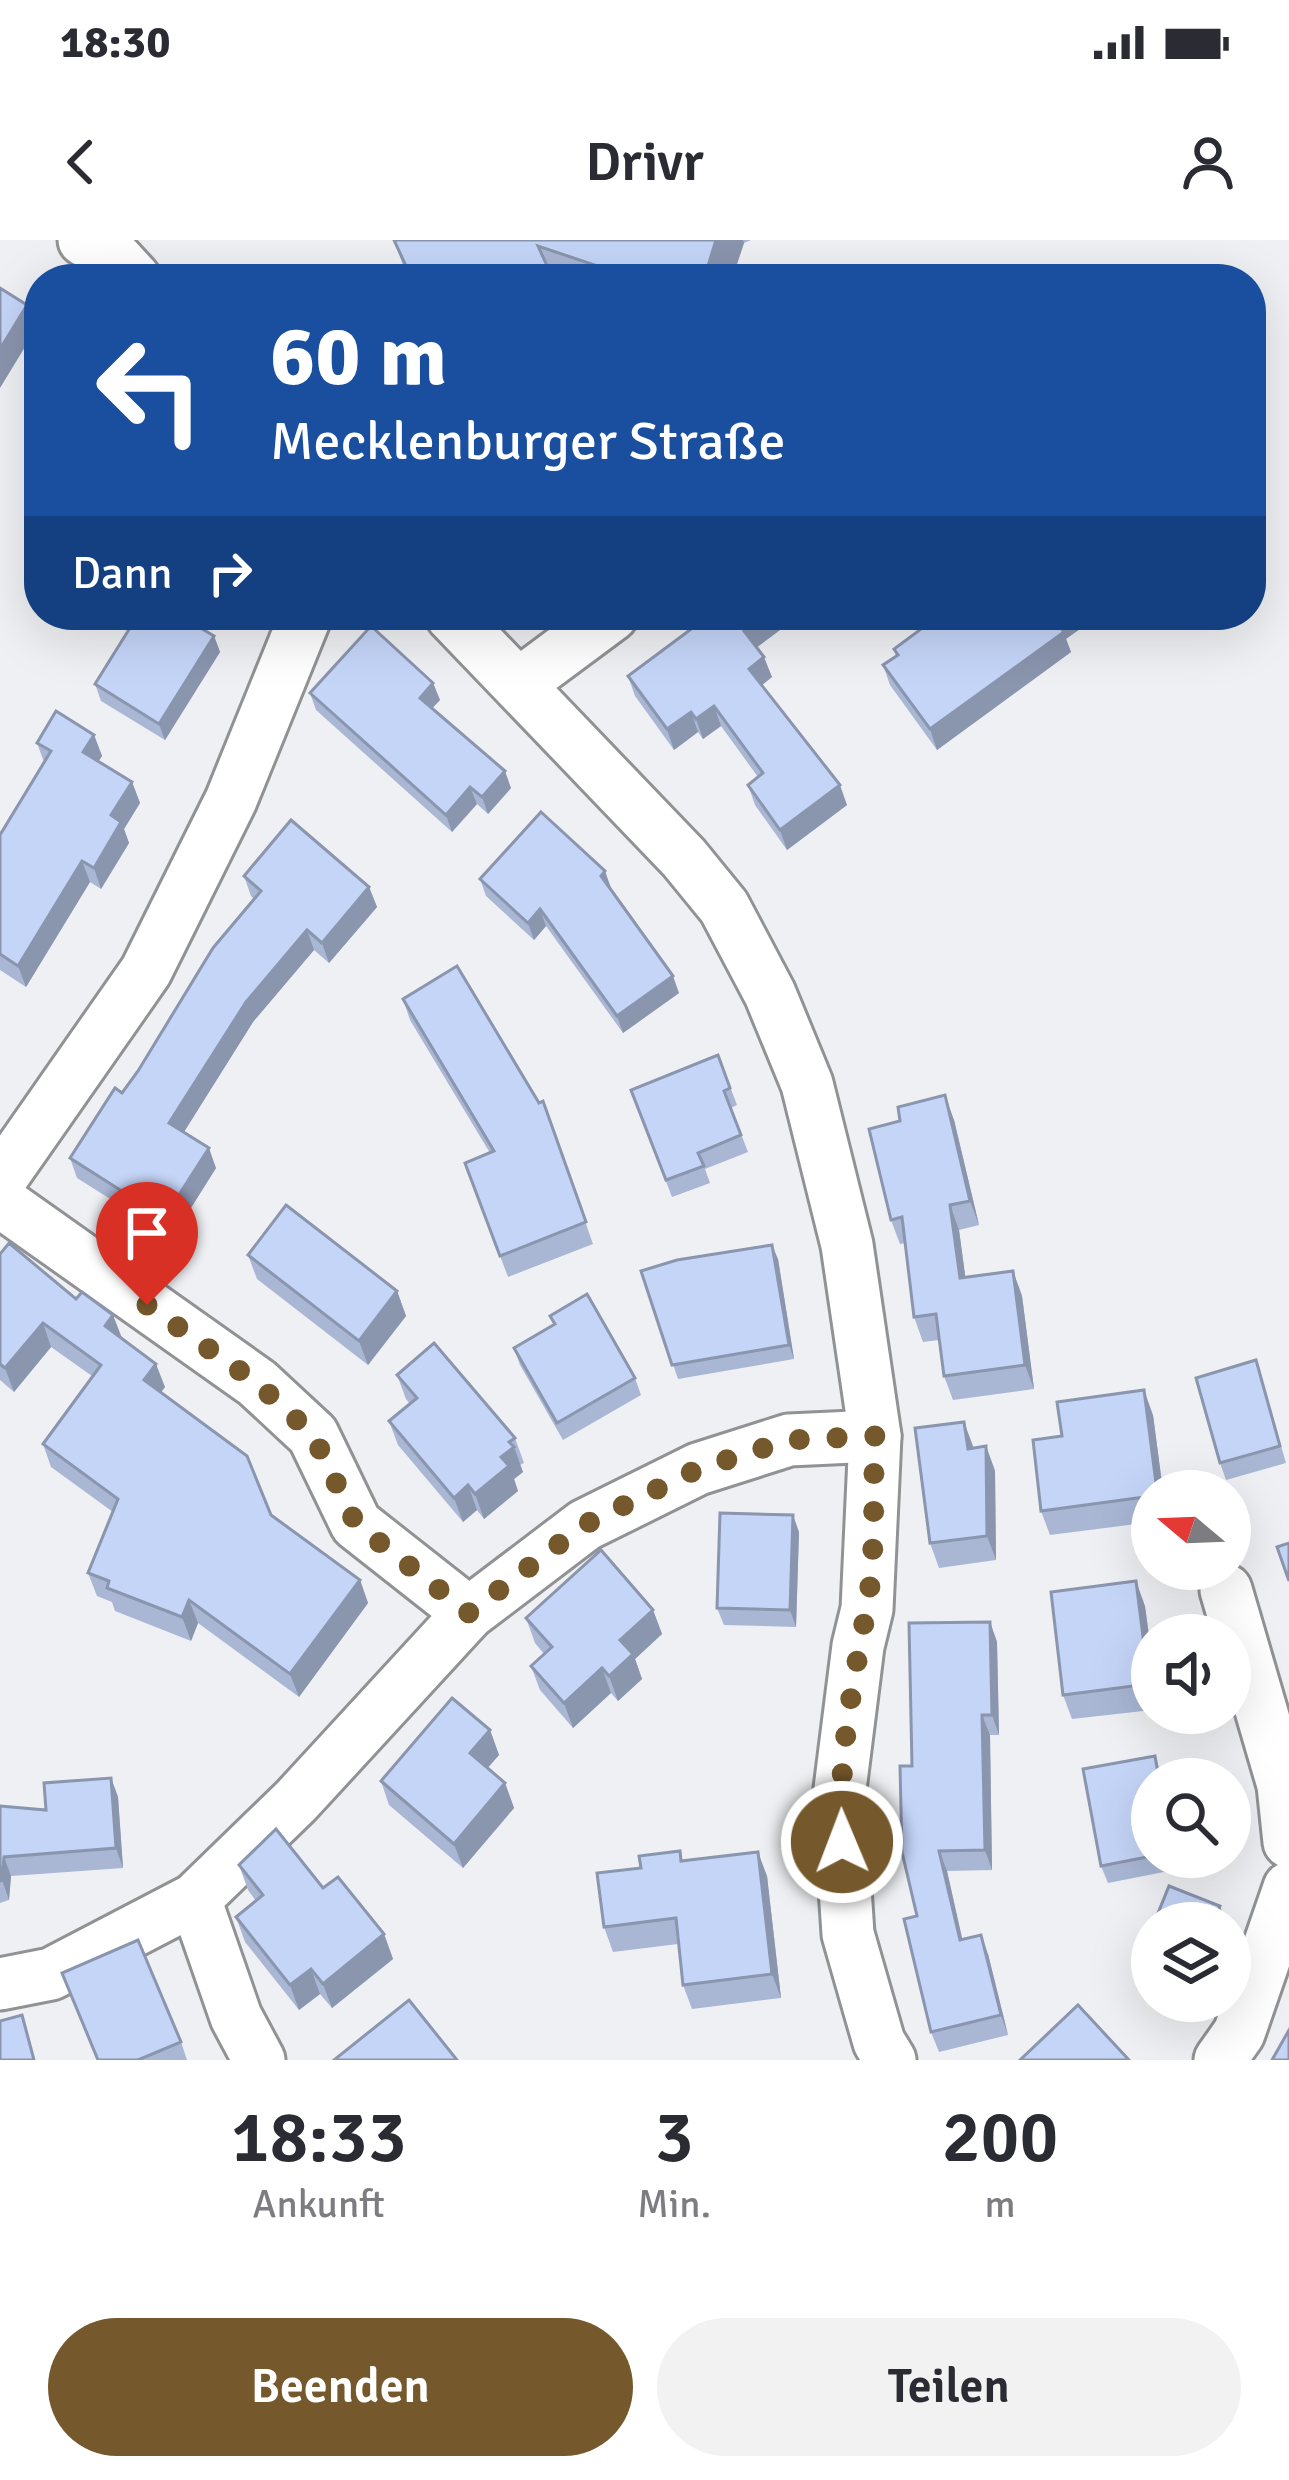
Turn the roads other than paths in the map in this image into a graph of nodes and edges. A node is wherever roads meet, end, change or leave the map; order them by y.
1 (84, 240) edge
2 (121, 264) edge
3 (300, 630) edge
4 (466, 630) edge
5 (592, 630) edge
6 (519, 684) junction
7 (0, 1180) edge
8 (0, 1201) edge
9 (875, 1436) junction
10 (1226, 1590) dead end
11 (469, 1613) junction
12 (1289, 1842) edge
13 (1289, 1888) edge
14 (195, 1900) junction
15 (0, 1984) edge
16 (259, 2060) edge
17 (890, 2060) edge
18 (1220, 2060) edge

1 - 2 street
3 - 7 street
4 - 6 street
5 - 6 street
6 - 9 street
8 - 11 street
9 - 11 street
9 - 17 street
10 - 12 street
11 - 14 street
13 - 18 street
14 - 15 street
14 - 16 street

